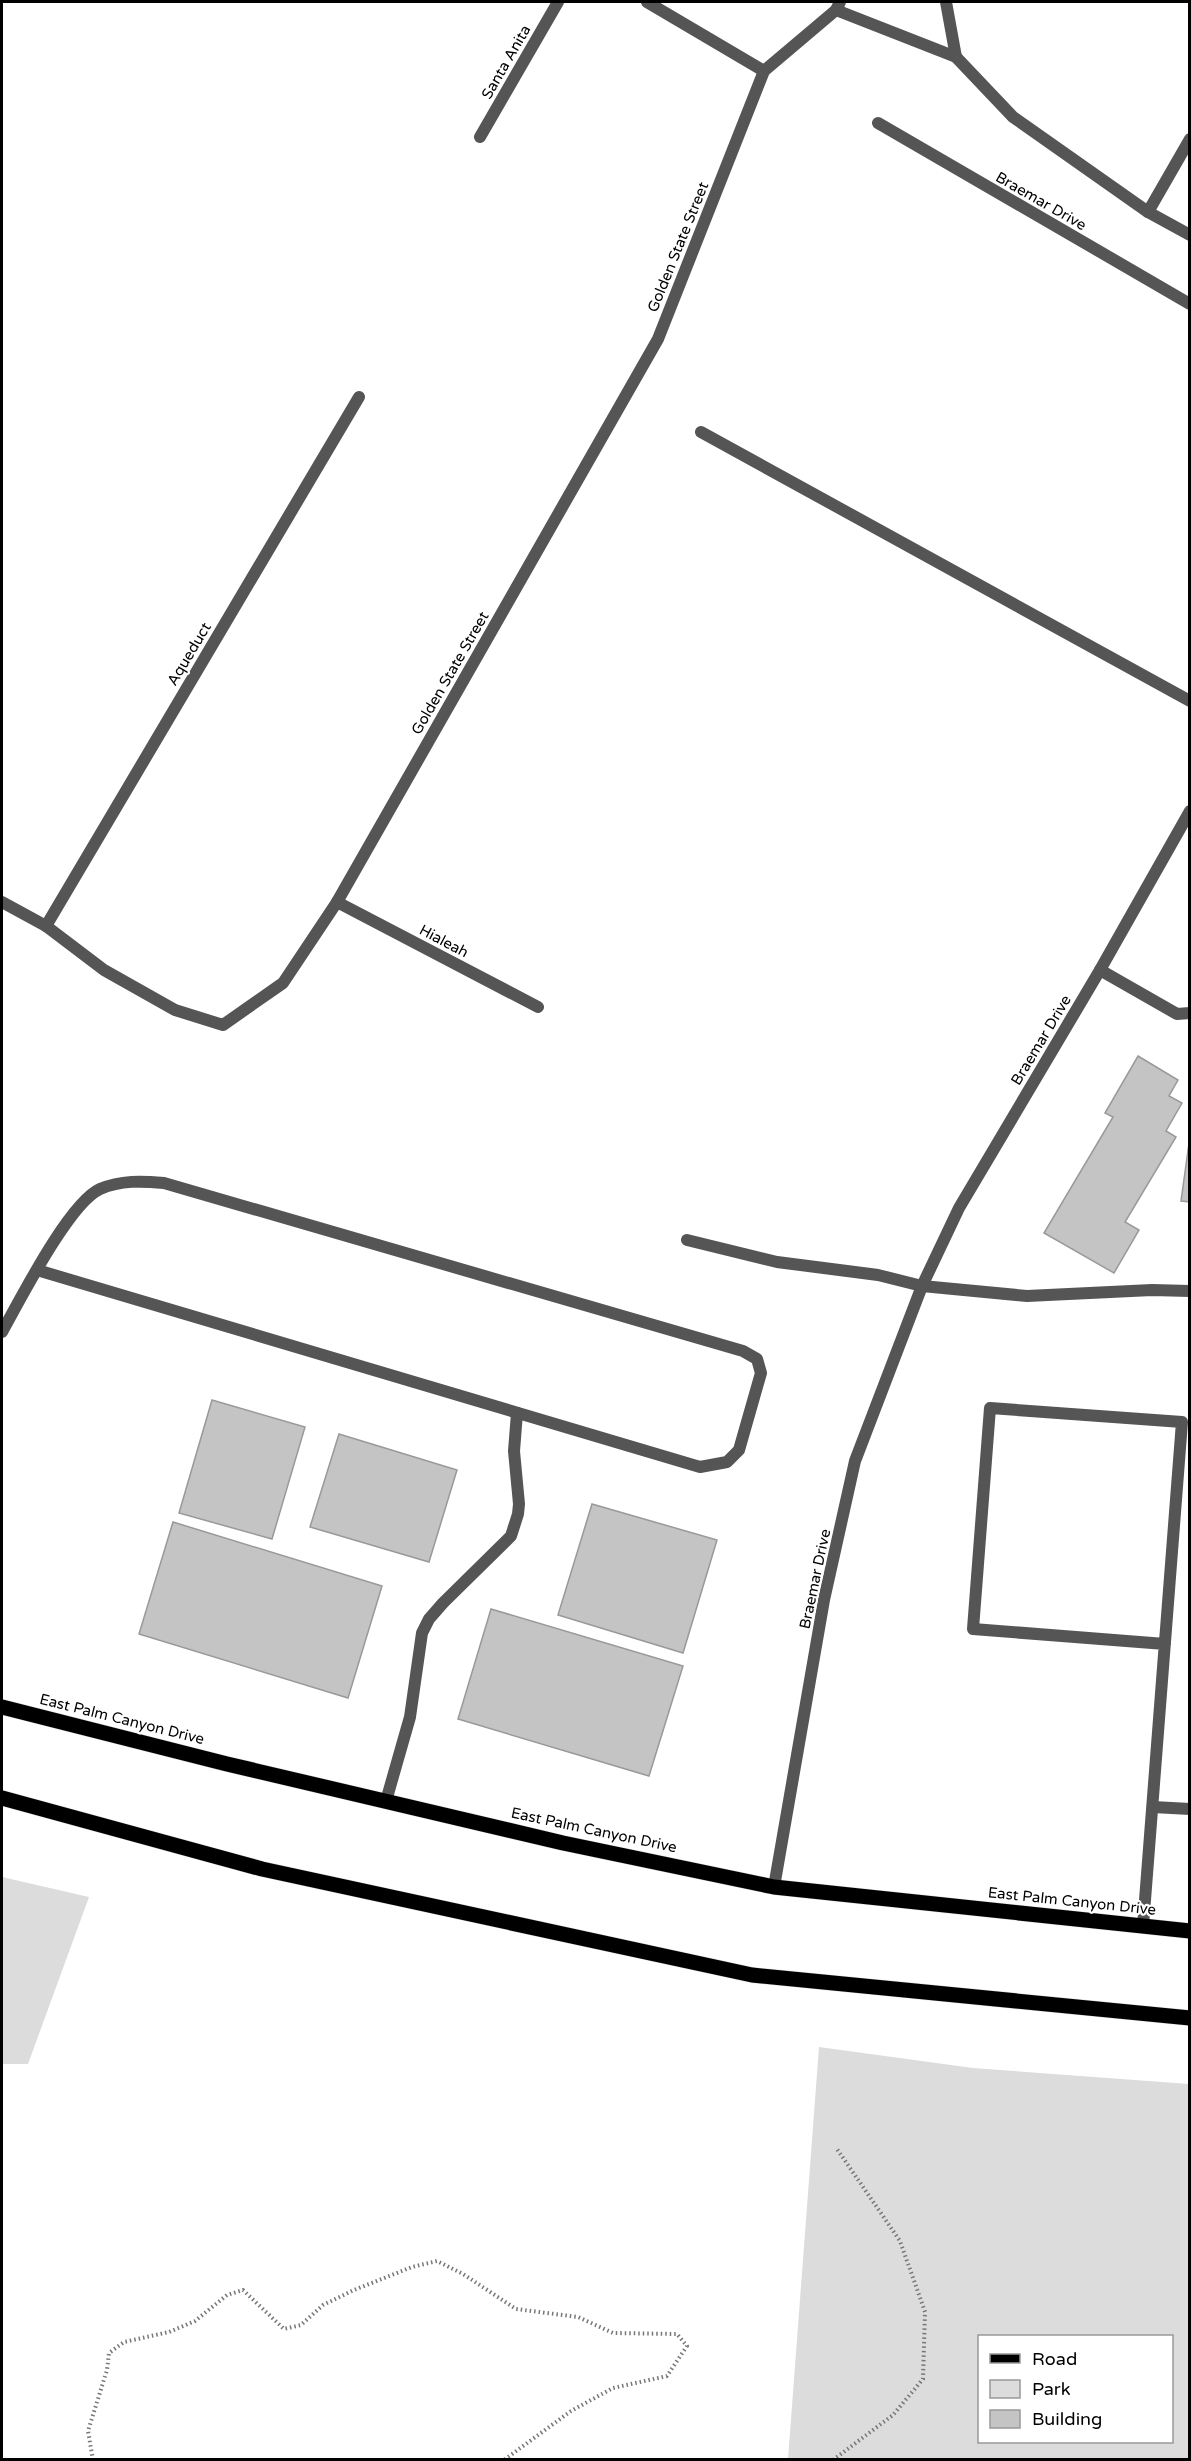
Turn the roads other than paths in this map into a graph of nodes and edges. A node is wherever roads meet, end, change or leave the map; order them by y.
1 (558, 2) edge
2 (647, 2) edge
3 (946, 2) edge
4 (838, 6) edge
5 (956, 57) junction
6 (764, 71) junction
7 (878, 123) dead end
8 (480, 137) dead end
9 (1190, 139) edge
10 (1148, 212) junction
11 (1190, 235) edge
12 (1190, 304) edge
13 (358, 397) dead end
14 (701, 432) dead end
15 (1190, 701) edge
16 (1190, 811) edge
17 (2, 902) edge
18 (337, 902) junction
19 (46, 926) junction
20 (1100, 970) junction
21 (538, 1007) dead end
22 (1190, 1013) edge
23 (687, 1240) dead end
24 (38, 1270) junction
25 (922, 1286) junction
26 (1190, 1291) edge
27 (2, 1332) edge
28 (517, 1413) junction
29 (1165, 1644) junction
30 (2, 1707) edge
31 (2, 1798) edge
32 (386, 1801) junction
33 (1153, 1807) junction
34 (1190, 1809) edge
35 (774, 1887) junction
36 (1143, 1926) junction
37 (1190, 1931) edge
38 (1190, 2018) edge

1 - 8 street, Santa Anita
2 - 6 street
3 - 5 street
4 - 5 street
4 - 6 street
5 - 10 street
6 - 18 street, Golden State Street
7 - 12 street, Braemar Drive
9 - 10 street
10 - 11 street
13 - 19 street, Aqueduct
14 - 15 street
16 - 20 street, Braemar Drive
17 - 19 street, Golden State Street
18 - 19 street, Golden State Street
18 - 21 street, Hialeah
20 - 22 street
20 - 25 street, Braemar Drive
23 - 25 street
24 - 27 street
24 - 28 street
24 - 28 street
25 - 26 street
25 - 35 street, Braemar Drive
28 - 32 street
29 - 29 street
29 - 33 street
30 - 32 main road, East Palm Canyon Drive
31 - 38 main road
32 - 35 main road, East Palm Canyon Drive
33 - 34 street
33 - 36 street
35 - 36 main road, East Palm Canyon Drive
36 - 37 main road, East Palm Canyon Drive

